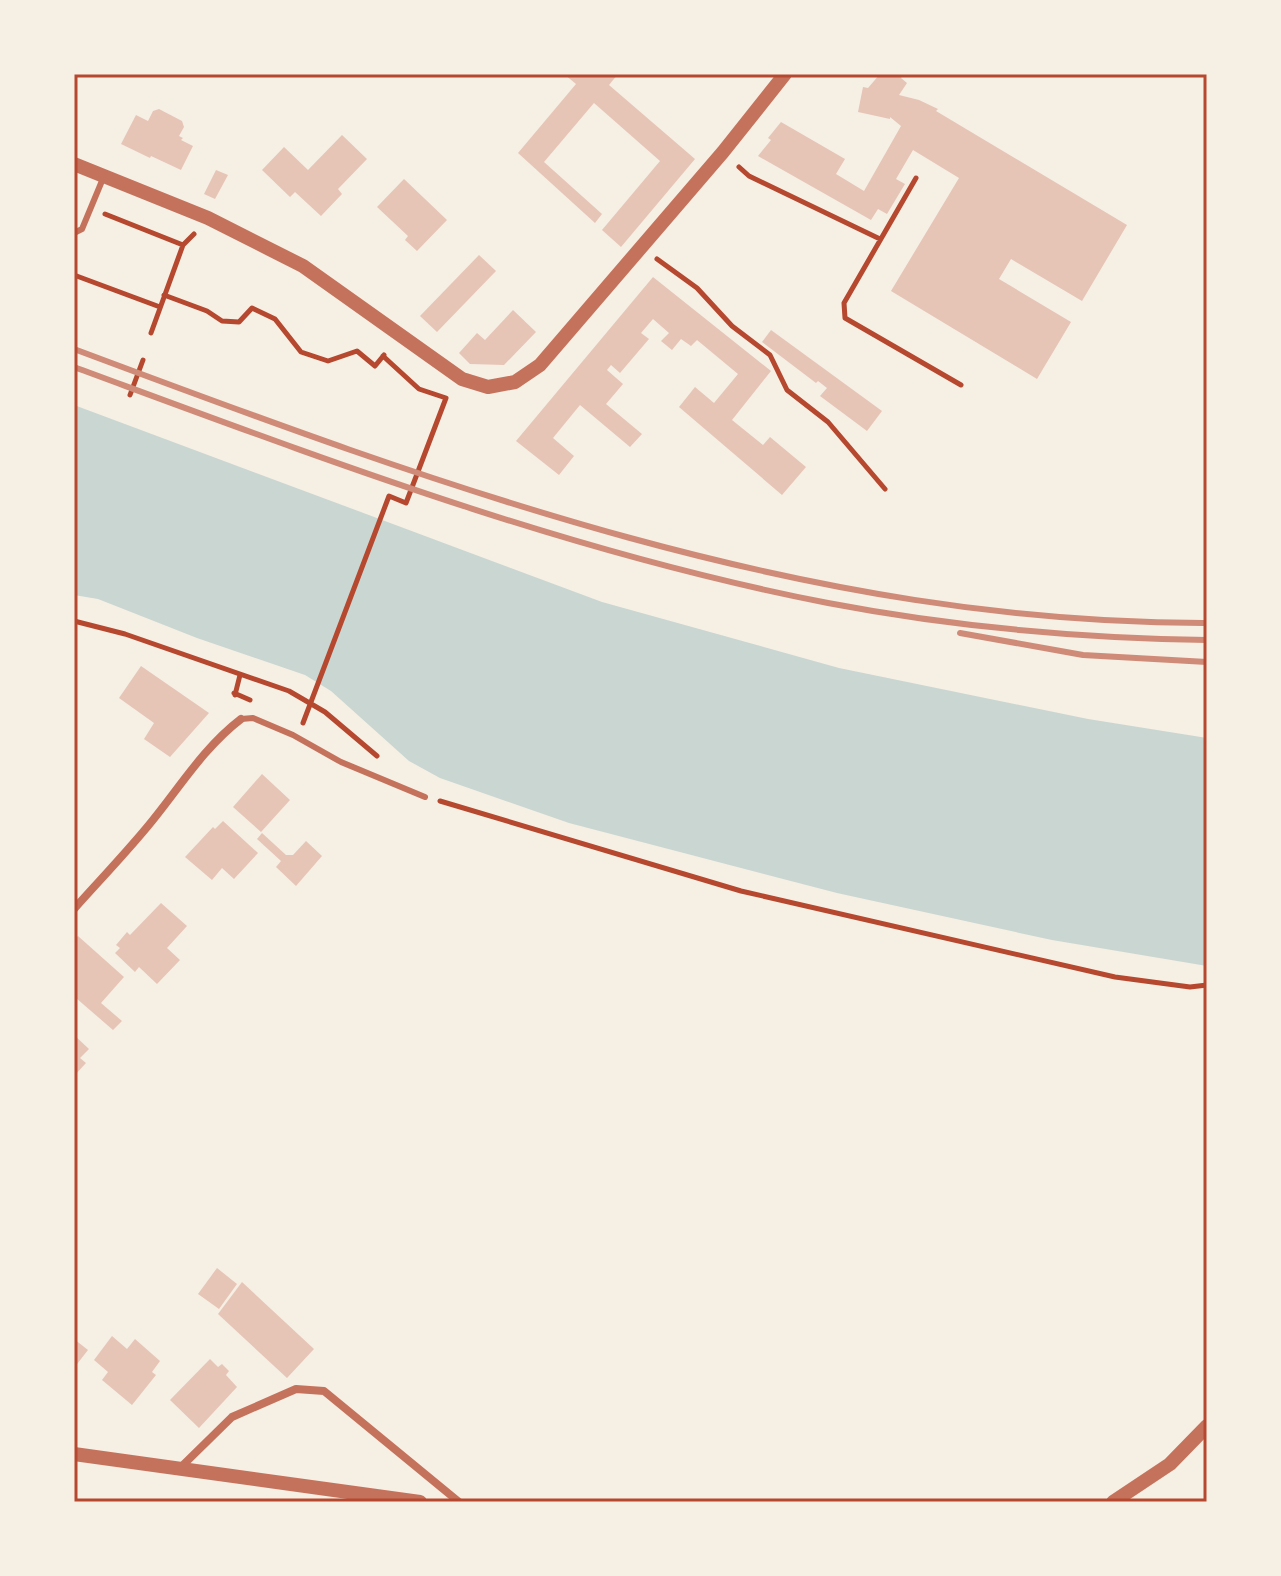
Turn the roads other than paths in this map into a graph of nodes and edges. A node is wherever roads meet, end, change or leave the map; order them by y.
1 (785, 74) edge
2 (74, 164) edge
3 (104, 176) junction
4 (74, 233) edge
5 (241, 719) joint
6 (425, 797) road end
7 (74, 909) edge
8 (1207, 1426) edge
9 (74, 1454) edge
10 (181, 1467) junction
11 (420, 1502) edge
12 (459, 1502) edge
13 (1113, 1502) edge

1 - 3 street
2 - 3 street
3 - 4 lane
5 - 6 lane
5 - 7 street
8 - 13 street
9 - 10 street
10 - 11 street
10 - 12 street

